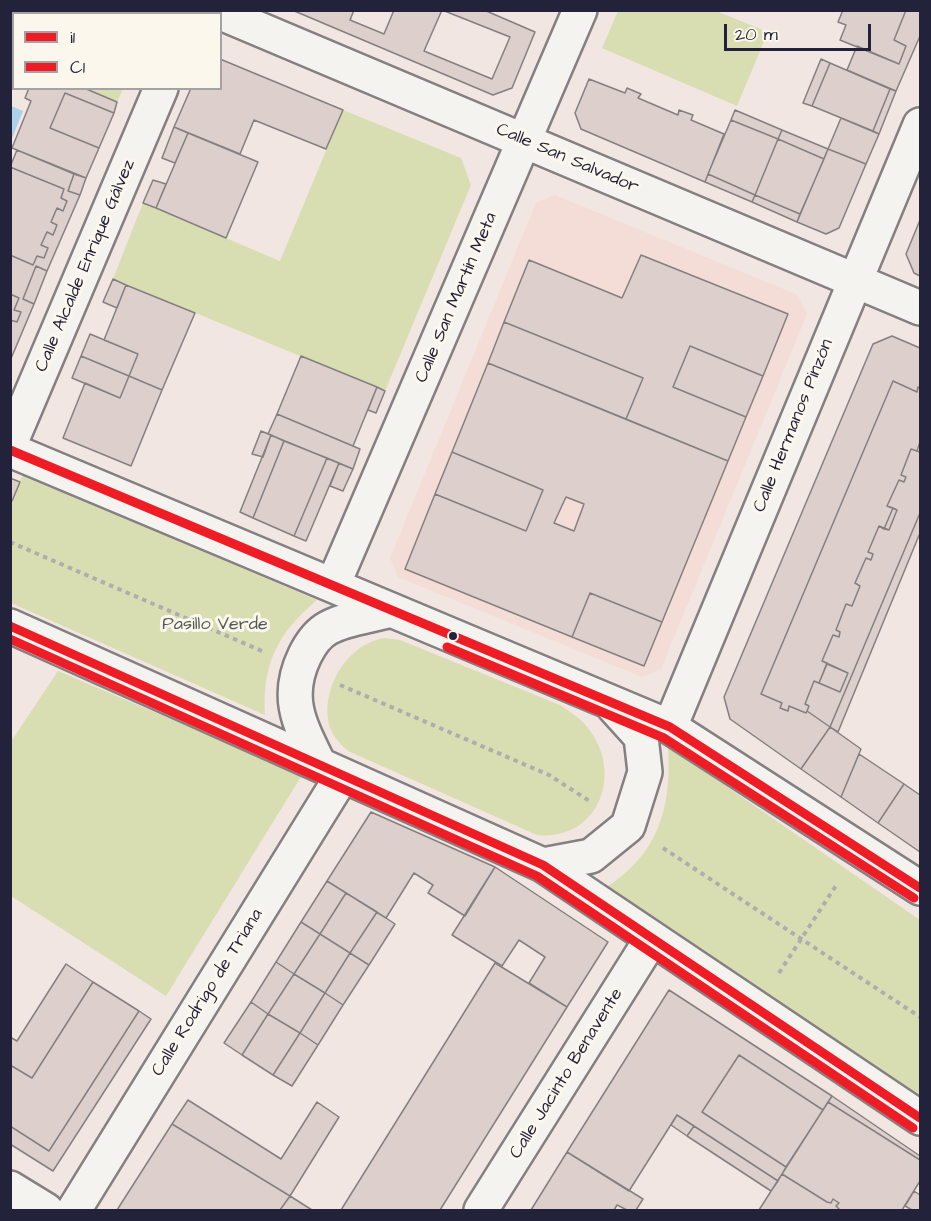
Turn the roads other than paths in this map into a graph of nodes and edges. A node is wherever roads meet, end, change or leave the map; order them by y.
1 (580, 10) edge
2 (222, 13) edge
3 (160, 90) edge
4 (921, 125) edge
5 (524, 141) junction
6 (854, 280) junction
7 (921, 308) edge
8 (10, 444) edge
9 (10, 450) edge
10 (333, 585) junction
11 (391, 610) junction
12 (15, 637) edge
13 (608, 700) junction
14 (670, 727) junction
15 (330, 770) junction
16 (543, 865) junction
17 (921, 888) edge
18 (652, 938) junction
19 (921, 1118) edge
20 (10, 1188) edge
21 (46, 1210) edge
22 (74, 1210) edge
23 (481, 1210) edge

1 - 5 street, Calle San Martín Meta
2 - 5 street, Calle San Salvador
3 - 8 street, Calle Alcalde Enrique Gálvez
4 - 6 street, Calle Hermanos Pinzón
5 - 6 street, Calle San Salvador
5 - 10 street, Calle San Martín Meta
6 - 7 street, Calle San Salvador
6 - 14 street, Calle Hermanos Pinzón
9 - 10 street
10 - 11 street
11 - 13 street
11 - 15 street
12 - 15 street
13 - 14 street
13 - 16 street
14 - 17 street
15 - 16 street
15 - 22 street, Calle Rodrigo de Triana
16 - 18 street
18 - 19 street
18 - 23 street, Calle Jacinto Benavente
20 - 21 street

